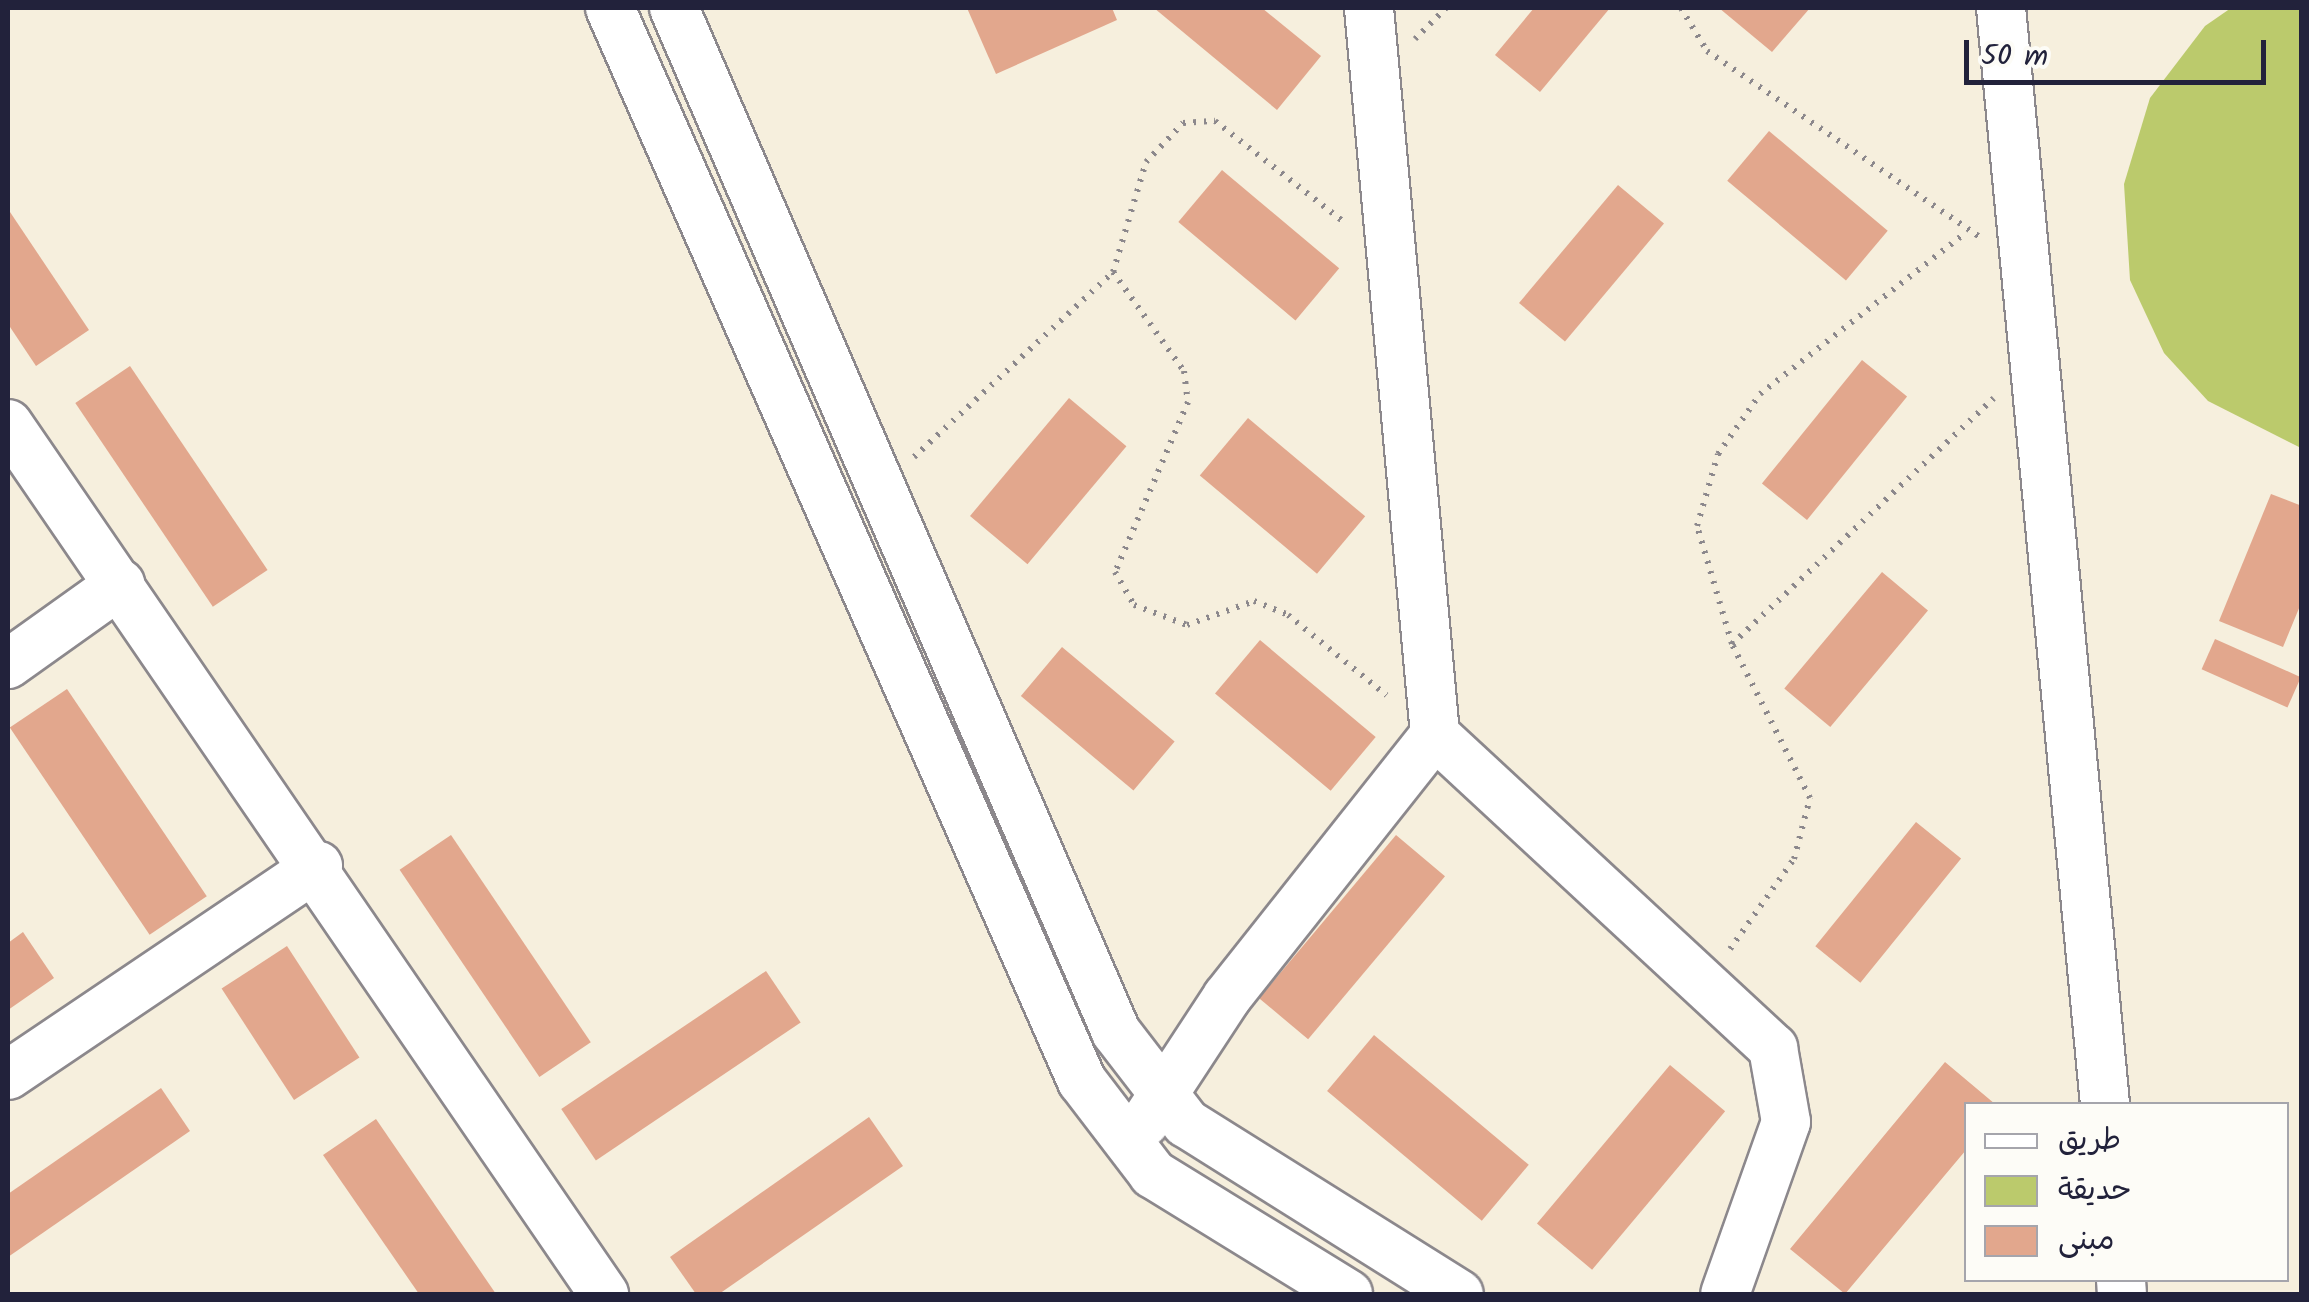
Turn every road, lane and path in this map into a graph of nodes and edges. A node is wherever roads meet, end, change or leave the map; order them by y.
1 (610, 8) edge
2 (1370, 8) edge
3 (1681, 8) edge
4 (2001, 8) edge
5 (680, 10) edge
6 (1965, 232) junction
7 (2026, 253) junction
8 (1392, 259) junction
9 (1113, 272) junction
10 (2035, 359) junction
11 (8, 424) edge
12 (884, 485) junction
13 (120, 584) junction
14 (1732, 644) junction
15 (8, 664) edge
16 (1434, 734) junction
17 (318, 866) junction
18 (1708, 982) junction
19 (8, 1076) edge
20 (1159, 1100) junction
21 (2105, 1102) edge
22 (1127, 1150) junction
23 (604, 1294) edge
24 (1348, 1294) edge
25 (1460, 1294) edge
26 (1725, 1294) edge

1 - 22 street
2 - 8 street
3 - 6 path
4 - 7 street
5 - 12 street
6 - 7 path
6 - 14 path
7 - 10 street
8 - 9 path
8 - 16 street
9 - 12 path
9 - 16 path
10 - 14 path
10 - 21 street
11 - 13 street
12 - 20 street
13 - 15 street
13 - 17 street
14 - 18 path
16 - 18 street
16 - 20 street
17 - 19 street
17 - 23 street
18 - 26 street
20 - 22 street
20 - 25 street
22 - 24 street

